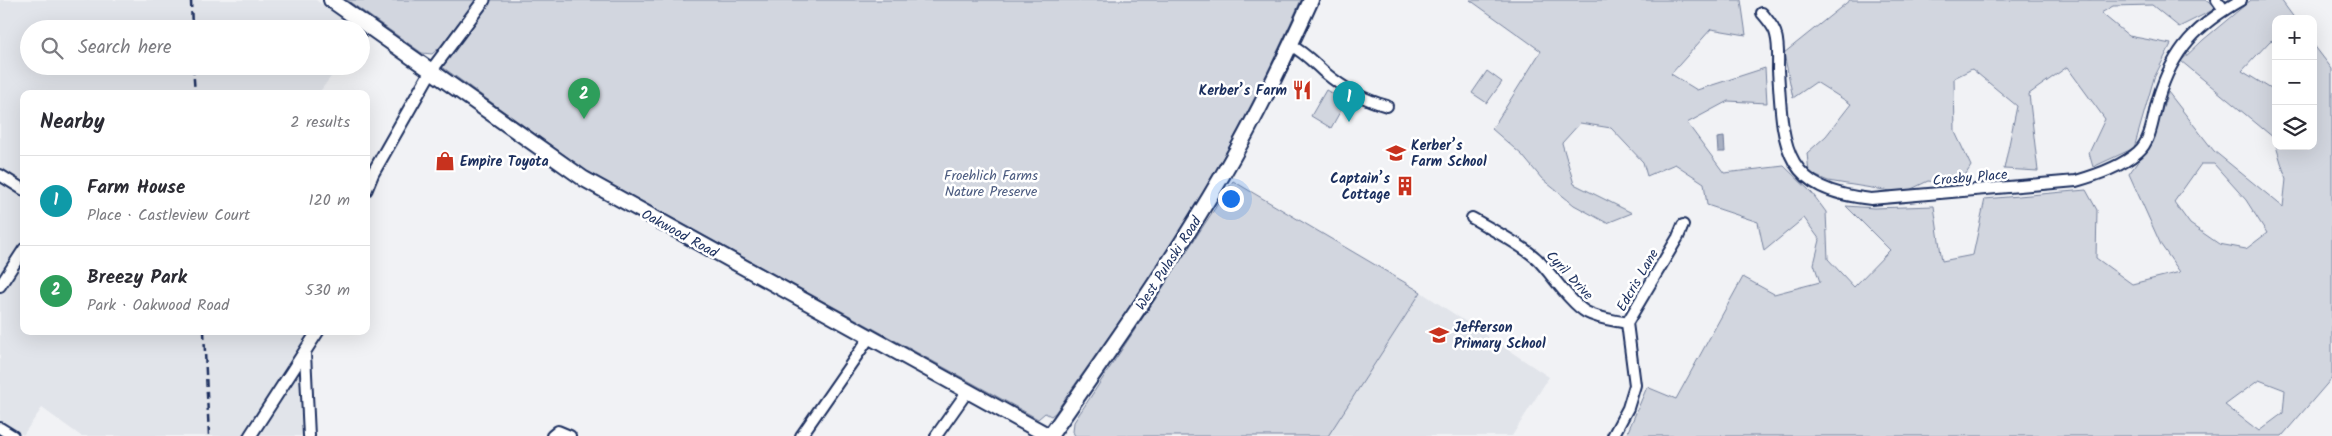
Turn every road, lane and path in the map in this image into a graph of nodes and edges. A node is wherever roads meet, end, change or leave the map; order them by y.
1 (331, 0) edge
2 (484, 0) edge
3 (1311, 0) edge
4 (2217, 0) edge
5 (2241, 0) edge
6 (2224, 10) junction
7 (1762, 13) dead end
8 (359, 20) edge
9 (370, 28) edge
10 (1290, 45) junction
11 (431, 71) junction
12 (1387, 106) dead end
13 (0, 175) edge
14 (370, 180) edge
15 (20, 188) edge
16 (1472, 218) dead end
17 (1683, 225) dead end
18 (20, 255) edge
19 (0, 286) edge
20 (1627, 323) junction
21 (316, 335) edge
22 (869, 338) junction
23 (305, 353) junction
24 (968, 392) junction
25 (0, 428) edge
26 (555, 434) edge
27 (13, 436) edge
28 (250, 436) edge
29 (308, 436) edge
30 (570, 436) edge
31 (802, 436) edge
32 (936, 436) edge
33 (1050, 436) edge
34 (1613, 436) edge

1 - 8 main road, Oakwood Road
2 - 11 street
3 - 10 main road, West Pulaski Road
4 - 6 street
5 - 6 street, Crosby Place
6 - 7 street, Crosby Place
9 - 11 main road, Oakwood Road
10 - 12 street
10 - 33 main road, West Pulaski Road
11 - 14 street
11 - 22 main road, Oakwood Road
13 - 15 street
16 - 20 street, Cyril Drive
17 - 20 street, Edcris Lane
18 - 19 street
20 - 34 street, Edcris Lane
21 - 23 street
22 - 24 main road, Oakwood Road
22 - 31 street
23 - 28 street
23 - 29 street
24 - 32 street
24 - 33 main road, Oakwood Road
25 - 27 street
26 - 30 street

